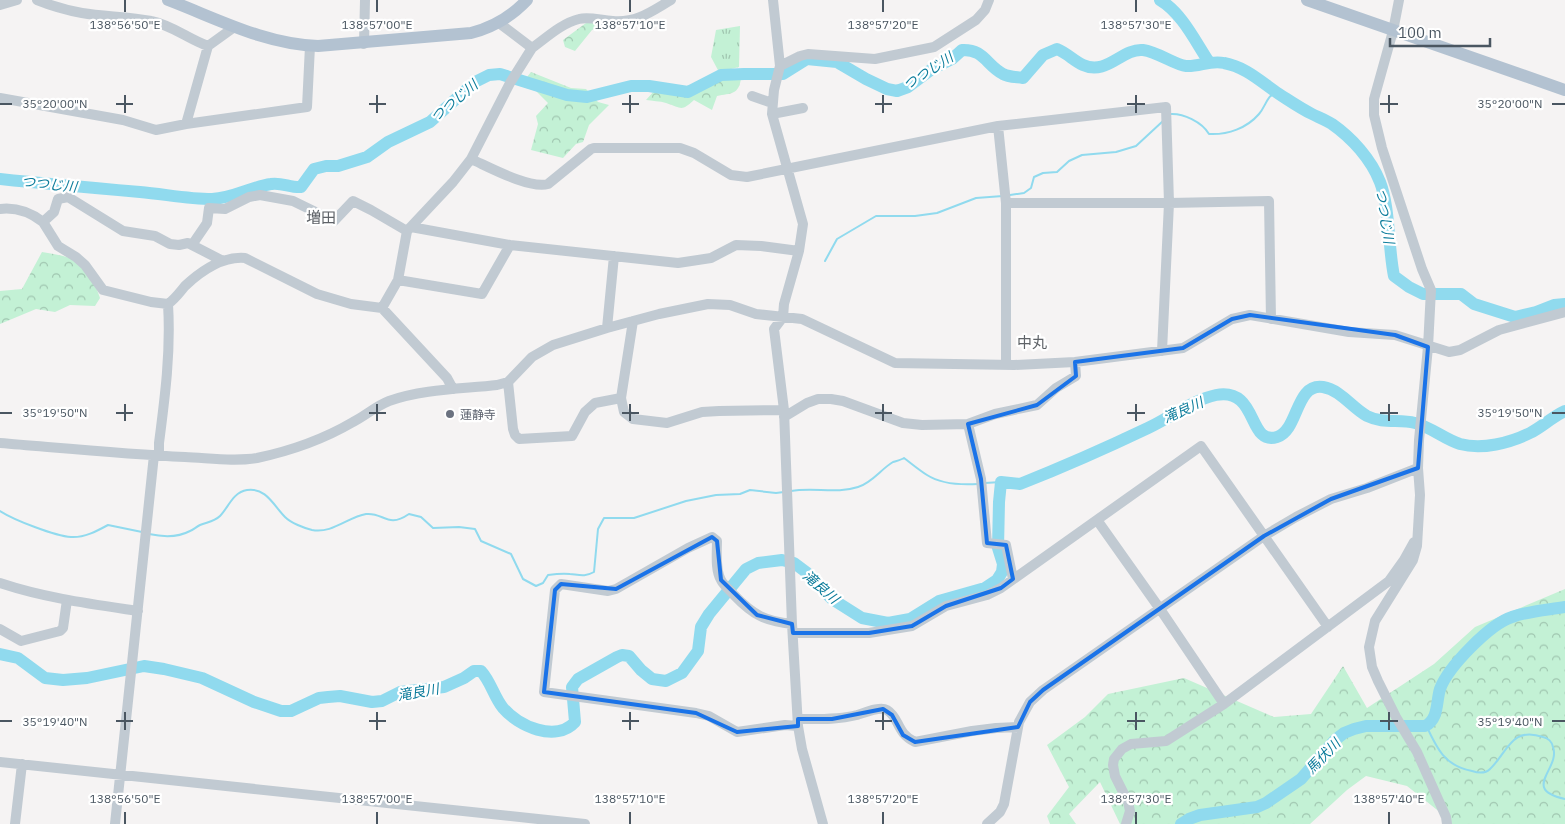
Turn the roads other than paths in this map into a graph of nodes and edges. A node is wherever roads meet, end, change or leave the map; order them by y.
1 (17, 0) edge
2 (37, 0) edge
3 (168, 0) edge
4 (365, 0) edge
5 (527, 0) edge
6 (773, 0) edge
7 (989, 0) edge
8 (1307, 0) edge
9 (1399, 0) edge
10 (668, 1) edge
11 (0, 5) edge
12 (499, 23) junction
13 (234, 28) junction
14 (1393, 31) junction
15 (364, 44) junction
16 (208, 46) junction
17 (310, 46) junction
18 (532, 48) junction
19 (779, 72) junction
20 (1565, 90) edge
21 (752, 96) dead end
22 (0, 98) edge
23 (772, 108) junction
24 (803, 108) dead end
25 (186, 124) junction
26 (998, 126) junction
27 (470, 159) junction
28 (786, 168) junction
29 (1006, 203) junction
30 (1169, 203) junction
31 (0, 209) edge
32 (43, 222) junction
33 (409, 229) junction
34 (192, 245) junction
35 (510, 245) junction
36 (799, 251) junction
37 (614, 256) junction
38 (223, 261) junction
39 (398, 280) junction
40 (168, 304) junction
41 (382, 308) junction
42 (1565, 312) edge
43 (783, 317) junction
44 (1272, 319) junction
45 (633, 321) junction
46 (607, 328) junction
47 (1428, 347) junction
48 (1162, 351) junction
49 (1075, 362) junction
50 (1006, 365) junction
51 (508, 382) junction
52 (453, 389) junction
53 (621, 398) junction
54 (784, 414) junction
55 (968, 424) junction
56 (0, 443) edge
57 (157, 455) junction
58 (1418, 468) junction
59 (1097, 520) junction
60 (1418, 535) junction
61 (1264, 536) junction
62 (1013, 579) junction
63 (0, 583) edge
64 (67, 600) junction
65 (1160, 609) junction
66 (138, 611) junction
67 (1328, 627) junction
68 (0, 629) edge
69 (793, 629) junction
70 (1224, 704) junction
71 (798, 723) junction
72 (1018, 727) junction
73 (0, 762) edge
74 (22, 764) junction
75 (120, 775) junction
76 (16, 824) edge
77 (115, 824) edge
78 (578, 824) edge
79 (823, 824) edge
80 (987, 824) edge
81 (1126, 824) edge
82 (1447, 824) edge

1 - 11 street
2 - 16 street
3 - 13 main road
4 - 15 street
5 - 12 main road
6 - 19 street
7 - 19 street
8 - 14 main road
9 - 14 street
10 - 18 street
12 - 15 main road
12 - 18 street
13 - 16 street
13 - 17 main road
14 - 20 main road
14 - 47 street
15 - 17 main road
16 - 25 street
17 - 25 street
18 - 27 street
19 - 23 street
21 - 23 street
22 - 25 street
23 - 24 street
23 - 28 street
26 - 28 street
26 - 29 street
26 - 30 street
27 - 28 street
27 - 33 street
28 - 36 street
29 - 30 street
29 - 50 street
30 - 44 street
30 - 48 street
31 - 32 street
32 - 34 street
32 - 40 street
33 - 34 street
33 - 35 street
33 - 39 street
34 - 38 street
35 - 37 street
35 - 39 street
36 - 37 street
36 - 43 street
37 - 46 street
38 - 40 street
38 - 41 street
39 - 41 street
40 - 57 street
41 - 52 street
42 - 47 street
43 - 45 street
43 - 50 street
43 - 54 street
44 - 47 street
44 - 48 street
45 - 46 street
45 - 53 street
46 - 51 street
47 - 58 street
48 - 49 street
49 - 50 street
49 - 55 street
51 - 52 street
51 - 53 street
52 - 57 street
53 - 54 street
54 - 55 street
54 - 69 street
55 - 62 street
56 - 57 street
57 - 66 street
58 - 60 street
58 - 61 street
59 - 61 street
59 - 62 street
59 - 65 street
60 - 67 street
60 - 82 street
61 - 65 street
61 - 67 street
62 - 69 street
63 - 64 street
64 - 66 street
64 - 68 street
65 - 70 street
65 - 72 street
66 - 75 street
67 - 70 street
69 - 71 street
69 - 71 street
70 - 81 street
71 - 72 street
71 - 79 street
72 - 80 street
73 - 74 street
74 - 75 street
74 - 76 street
75 - 77 street
75 - 78 street

